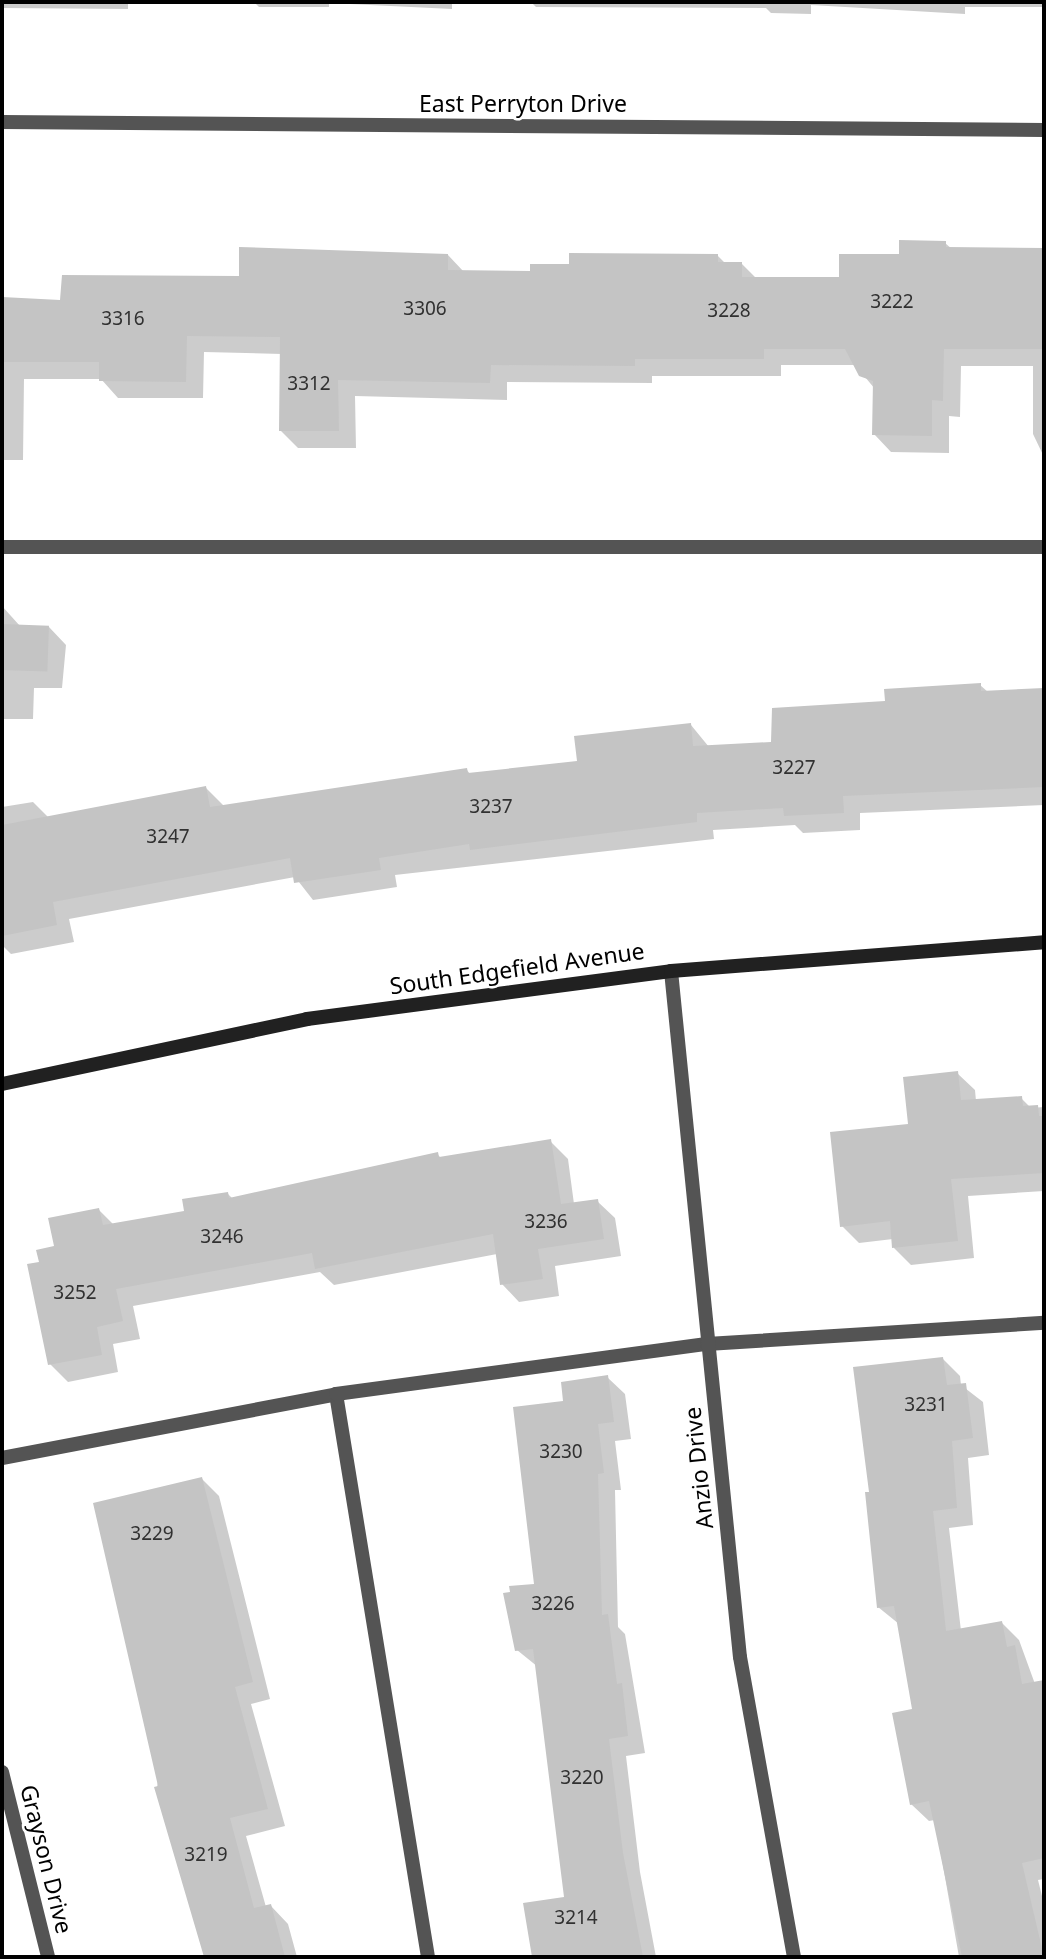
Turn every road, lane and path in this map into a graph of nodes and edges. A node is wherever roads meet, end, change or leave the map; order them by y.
1 (2, 122) edge
2 (1044, 130) edge
3 (2, 547) edge
4 (1044, 547) edge
5 (1044, 942) edge
6 (671, 971) junction
7 (2, 1084) edge
8 (1044, 1323) edge
9 (708, 1344) junction
10 (336, 1394) junction
11 (2, 1458) edge
12 (2, 1772) edge
13 (48, 1957) edge
14 (428, 1957) edge
15 (794, 1957) edge

1 - 2 street, East Perryton Drive
3 - 4 street
5 - 6 street, South Edgefield Avenue
6 - 7 street, South Edgefield Avenue
6 - 9 street, Anzio Drive
8 - 9 street
9 - 10 street
9 - 15 street, Anzio Drive
10 - 11 street
10 - 14 street
12 - 13 street, Grayson Drive

